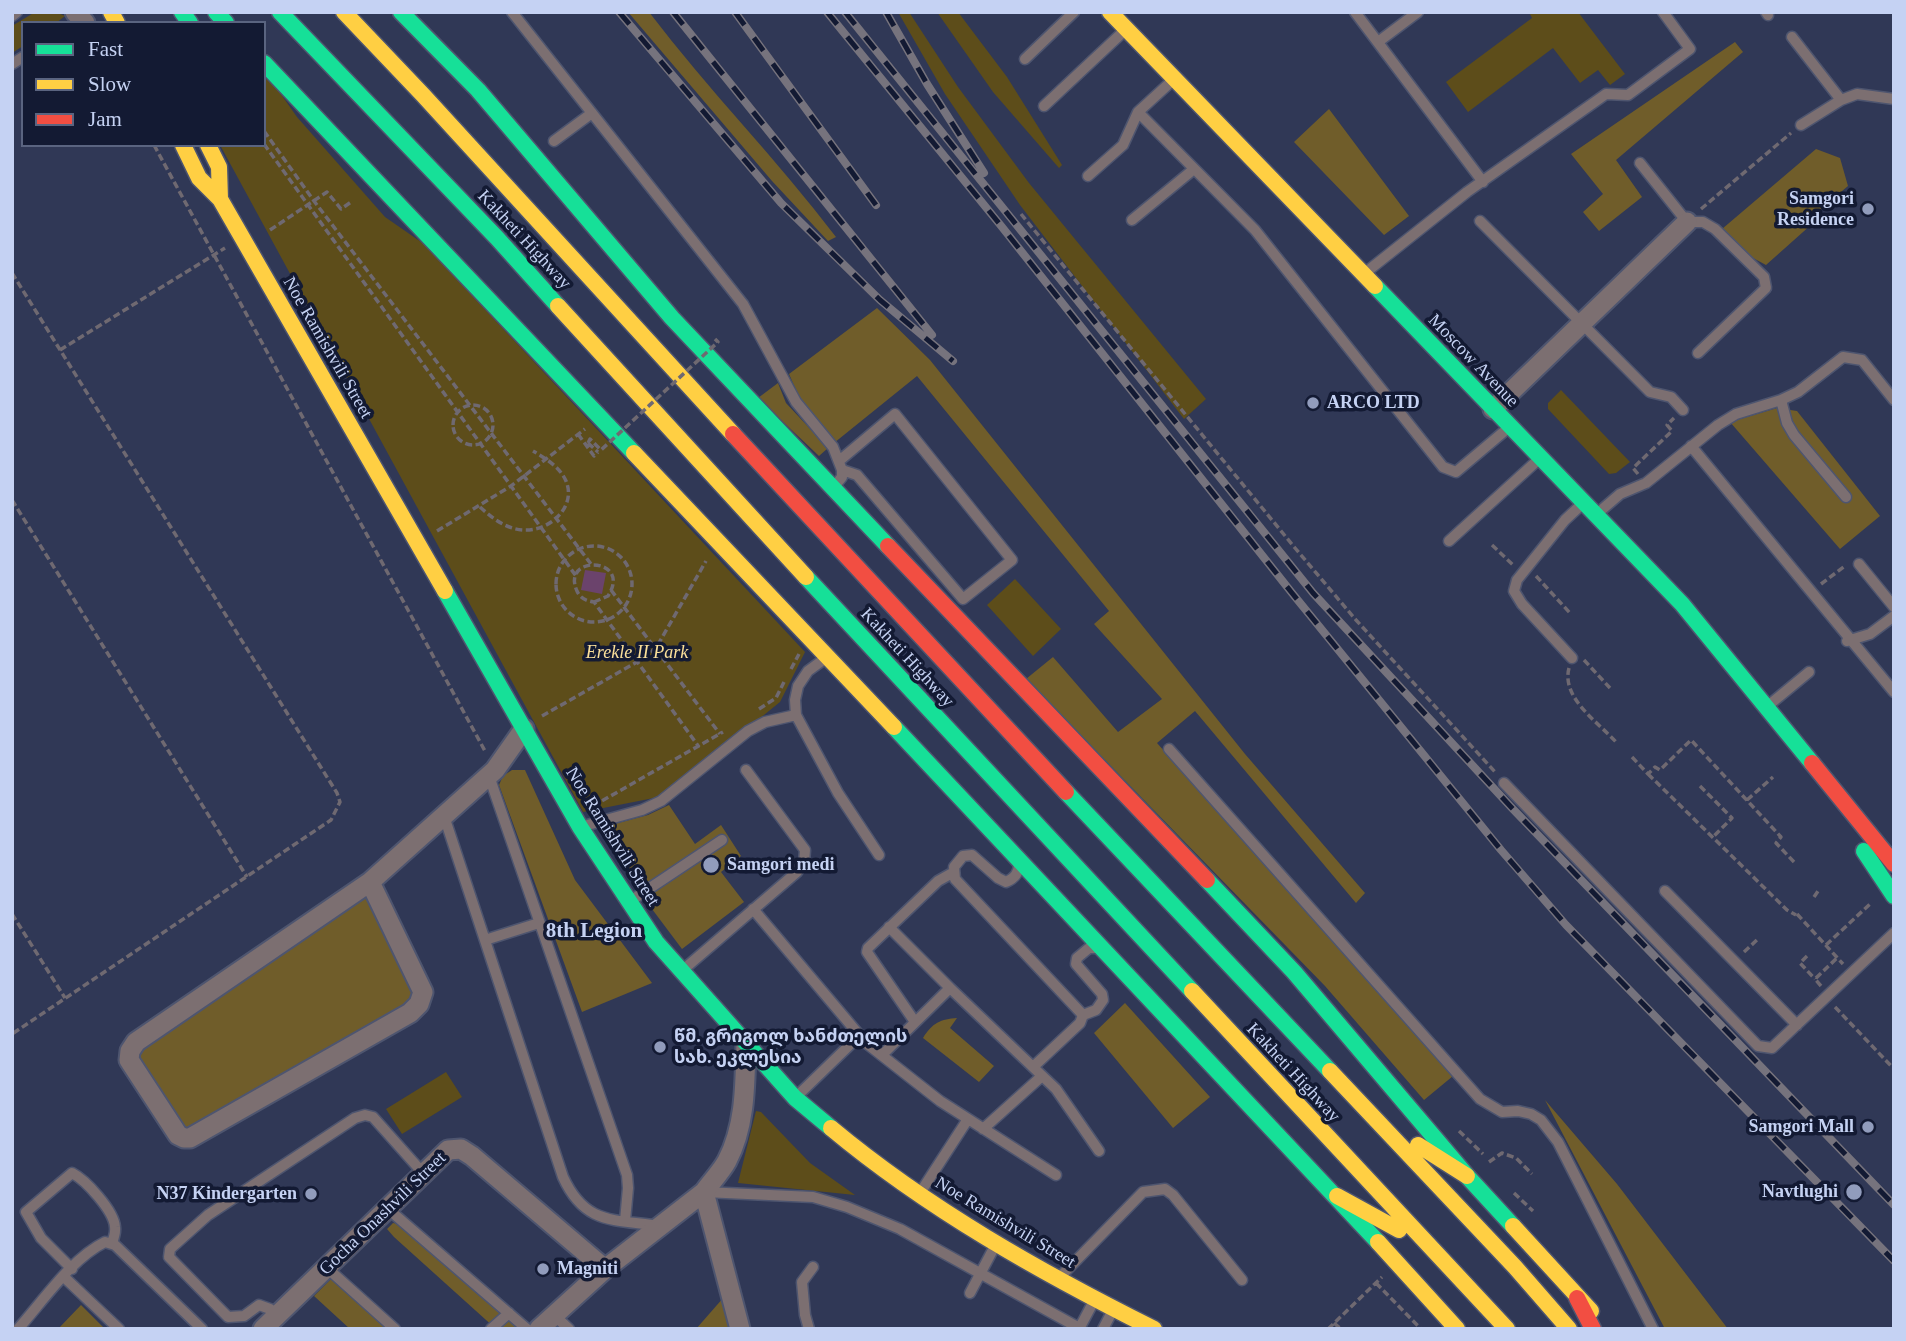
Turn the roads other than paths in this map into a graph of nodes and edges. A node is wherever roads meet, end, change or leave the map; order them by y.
1 (17, 12) edge
2 (280, 12) edge
3 (344, 12) edge
4 (401, 12) edge
5 (512, 12) edge
6 (1074, 12) edge
7 (1355, 12) edge
8 (1418, 12) edge
9 (1663, 12) edge
10 (1112, 13) edge
11 (12, 16) edge
12 (1126, 29) junction
13 (1792, 37) dead end
14 (1378, 42) junction
15 (1025, 60) dead end
16 (266, 65) edge
17 (1174, 79) junction
18 (1894, 99) edge
19 (1841, 100) junction
20 (1044, 106) dead end
21 (1138, 112) junction
22 (592, 113) junction
23 (1801, 125) road end
24 (554, 141) dead end
25 (184, 147) edge
26 (209, 147) edge
27 (1640, 163) dead end
28 (1194, 169) junction
29 (1088, 176) dead end
30 (1483, 182) junction
31 (220, 199) junction
32 (1132, 220) dead end
33 (1480, 221) dead end
34 (1686, 222) junction
35 (1362, 275) junction
36 (1581, 325) junction
37 (1698, 353) dead end
38 (1781, 400) junction
39 (1894, 400) edge
40 (1493, 409) junction
41 (1683, 410) road end
42 (1510, 427) junction
43 (1691, 446) junction
44 (1540, 458) junction
45 (841, 465) junction
46 (833, 488) junction
47 (1846, 497) dead end
48 (1584, 502) junction
49 (1596, 515) junction
50 (1449, 541) dead end
51 (1859, 564) road end
52 (1894, 607) edge
53 (1894, 616) edge
54 (1849, 640) junction
55 (1572, 657) road end
56 (831, 661) junction
57 (1809, 672) dead end
58 (1894, 692) edge
59 (1766, 708) junction
60 (796, 715) junction
61 (524, 729) junction
62 (1797, 748) junction
63 (1169, 749) dead end
64 (746, 770) dead end
65 (492, 773) junction
66 (1504, 783) road end
67 (444, 816) junction
68 (580, 828) junction
69 (722, 839) dead end
70 (879, 855) dead end
71 (1019, 859) junction
72 (1894, 864) edge
73 (954, 872) junction
74 (370, 883) junction
75 (1665, 891) dead end
76 (1894, 896) edge
77 (629, 902) junction
78 (753, 909) junction
79 (540, 923) junction
80 (889, 927) junction
81 (1894, 933) edge
82 (485, 940) junction
83 (1102, 949) junction
84 (681, 971) junction
85 (950, 988) junction
86 (1083, 1014) junction
87 (915, 1022) junction
88 (1797, 1025) junction
89 (860, 1035) junction
90 (746, 1043) junction
91 (882, 1055) junction
92 (1033, 1067) junction
93 (1042, 1076) junction
94 (796, 1098) junction
95 (968, 1119) junction
96 (1376, 1119) junction
97 (984, 1129) junction
98 (1099, 1152) dead end
99 (423, 1173) junction
100 (1056, 1175) dead end
101 (1467, 1176) junction
102 (704, 1192) junction
103 (920, 1194) junction
104 (1338, 1195) junction
105 (387, 1208) junction
106 (625, 1221) junction
107 (660, 1226) junction
108 (997, 1242) junction
109 (111, 1244) junction
110 (1427, 1245) junction
111 (326, 1267) junction
112 (813, 1267) dead end
113 (605, 1269) junction
114 (68, 1273) junction
115 (981, 1274) junction
116 (1058, 1278) junction
117 (1242, 1280) dead end
118 (970, 1293) dead end
119 (1577, 1298) junction
120 (1095, 1299) junction
121 (1484, 1305) junction
122 (1114, 1309) junction
123 (509, 1313) junction
124 (554, 1315) junction
125 (269, 1323) edge
126 (18, 1329) edge
127 (119, 1329) edge
128 (202, 1329) edge
129 (395, 1329) edge
130 (491, 1329) edge
131 (527, 1329) edge
132 (539, 1329) edge
133 (569, 1329) edge
134 (740, 1329) edge
135 (809, 1329) edge
136 (1080, 1329) edge
137 (1103, 1329) edge
138 (1154, 1329) edge
139 (1457, 1329) edge
140 (1495, 1329) edge
141 (1507, 1329) edge
142 (1569, 1329) edge
143 (1593, 1329) edge
144 (1610, 1329) edge
145 (1653, 1329) edge

1 - 11 lane
2 - 110 main road, Kakheti Highway
3 - 96 main road, Kakheti Highway
4 - 46 main road
5 - 22 lane
6 - 15 lane
7 - 14 lane
8 - 14 lane
9 - 30 lane
10 - 12 main road, Moscow Avenue
12 - 17 main road, Moscow Avenue
12 - 20 lane
13 - 19 lane
14 - 30 lane
16 - 56 main road
17 - 21 lane
17 - 35 main road, Moscow Avenue
18 - 19 lane
19 - 23 lane
21 - 28 lane
21 - 29 lane
22 - 24 lane
22 - 45 lane
25 - 31 main road, Noe Ramishvili Street
26 - 31 main road, Noe Ramishvili Street
27 - 34 lane
28 - 32 lane
28 - 42 lane
30 - 35 lane
31 - 61 main road, Noe Ramishvili Street
33 - 36 lane
34 - 36 street
34 - 37 lane
35 - 40 main road, Moscow Avenue
36 - 40 street
36 - 41 lane
38 - 39 lane
38 - 43 lane
38 - 47 lane
40 - 42 main road, Moscow Avenue
42 - 44 main road, Moscow Avenue
43 - 49 lane
43 - 54 lane
44 - 48 main road, Moscow Avenue
44 - 50 lane
45 - 45 lane
45 - 46 lane
46 - 101 main road
48 - 49 main road, Moscow Avenue
48 - 55 lane
49 - 59 main road, Moscow Avenue
51 - 52 lane
53 - 54 lane
54 - 58 lane
56 - 60 lane
56 - 71 main road
57 - 59 lane
59 - 62 main road, Moscow Avenue
60 - 68 lane
60 - 70 lane
61 - 65 street
61 - 68 main road, Noe Ramishvili Street
62 - 72 main road, Moscow Avenue
62 - 76 main road, Moscow Avenue
63 - 145 lane
64 - 78 lane
65 - 67 street
65 - 79 lane
66 - 88 lane
67 - 74 street
67 - 82 lane
68 - 77 main road, Noe Ramishvili Street
69 - 77 lane
71 - 73 lane
71 - 83 main road
73 - 80 lane
73 - 86 lane
74 - 74 street
75 - 88 lane
77 - 84 main road, Noe Ramishvili Street
78 - 84 lane
78 - 89 lane
79 - 82 lane
79 - 106 lane
80 - 85 lane
80 - 87 lane
81 - 88 lane
82 - 106 lane
83 - 86 lane
83 - 104 main road
84 - 90 main road, Noe Ramishvili Street
85 - 87 lane
85 - 92 lane
86 - 92 lane
87 - 91 lane
89 - 91 lane
89 - 94 lane
90 - 94 main road, Noe Ramishvili Street
90 - 102 street
91 - 95 lane
92 - 93 lane
93 - 97 lane
93 - 98 lane
94 - 103 main road, Noe Ramishvili Street
95 - 97 lane
95 - 103 lane
96 - 101 main road
96 - 142 main road, Kakheti Highway
97 - 100 lane
99 - 105 street, Gocha Onashvili Street
99 - 113 street, Gocha Onashvili Street
99 - 125 lane
101 - 119 main road
102 - 107 street
102 - 115 lane
102 - 134 street
103 - 108 main road, Noe Ramishvili Street
104 - 110 main road
104 - 139 main road
105 - 111 street, Gocha Onashvili Street
105 - 123 lane
106 - 107 lane
107 - 113 street
108 - 115 lane
108 - 116 main road, Noe Ramishvili Street
109 - 114 lane
109 - 114 lane
109 - 128 lane
110 - 121 main road, Kakheti Highway
111 - 125 street, Gocha Onashvili Street
111 - 129 lane
112 - 135 lane
113 - 124 street
114 - 126 lane
114 - 127 lane
115 - 118 lane
115 - 136 lane
116 - 117 lane
116 - 120 main road, Noe Ramishvili Street
119 - 143 main road
119 - 144 main road
120 - 122 main road, Noe Ramishvili Street
120 - 136 lane
121 - 140 main road
121 - 141 main road, Kakheti Highway
122 - 137 lane
122 - 138 main road, Noe Ramishvili Street
123 - 130 lane
123 - 131 lane
124 - 132 street
124 - 133 lane

